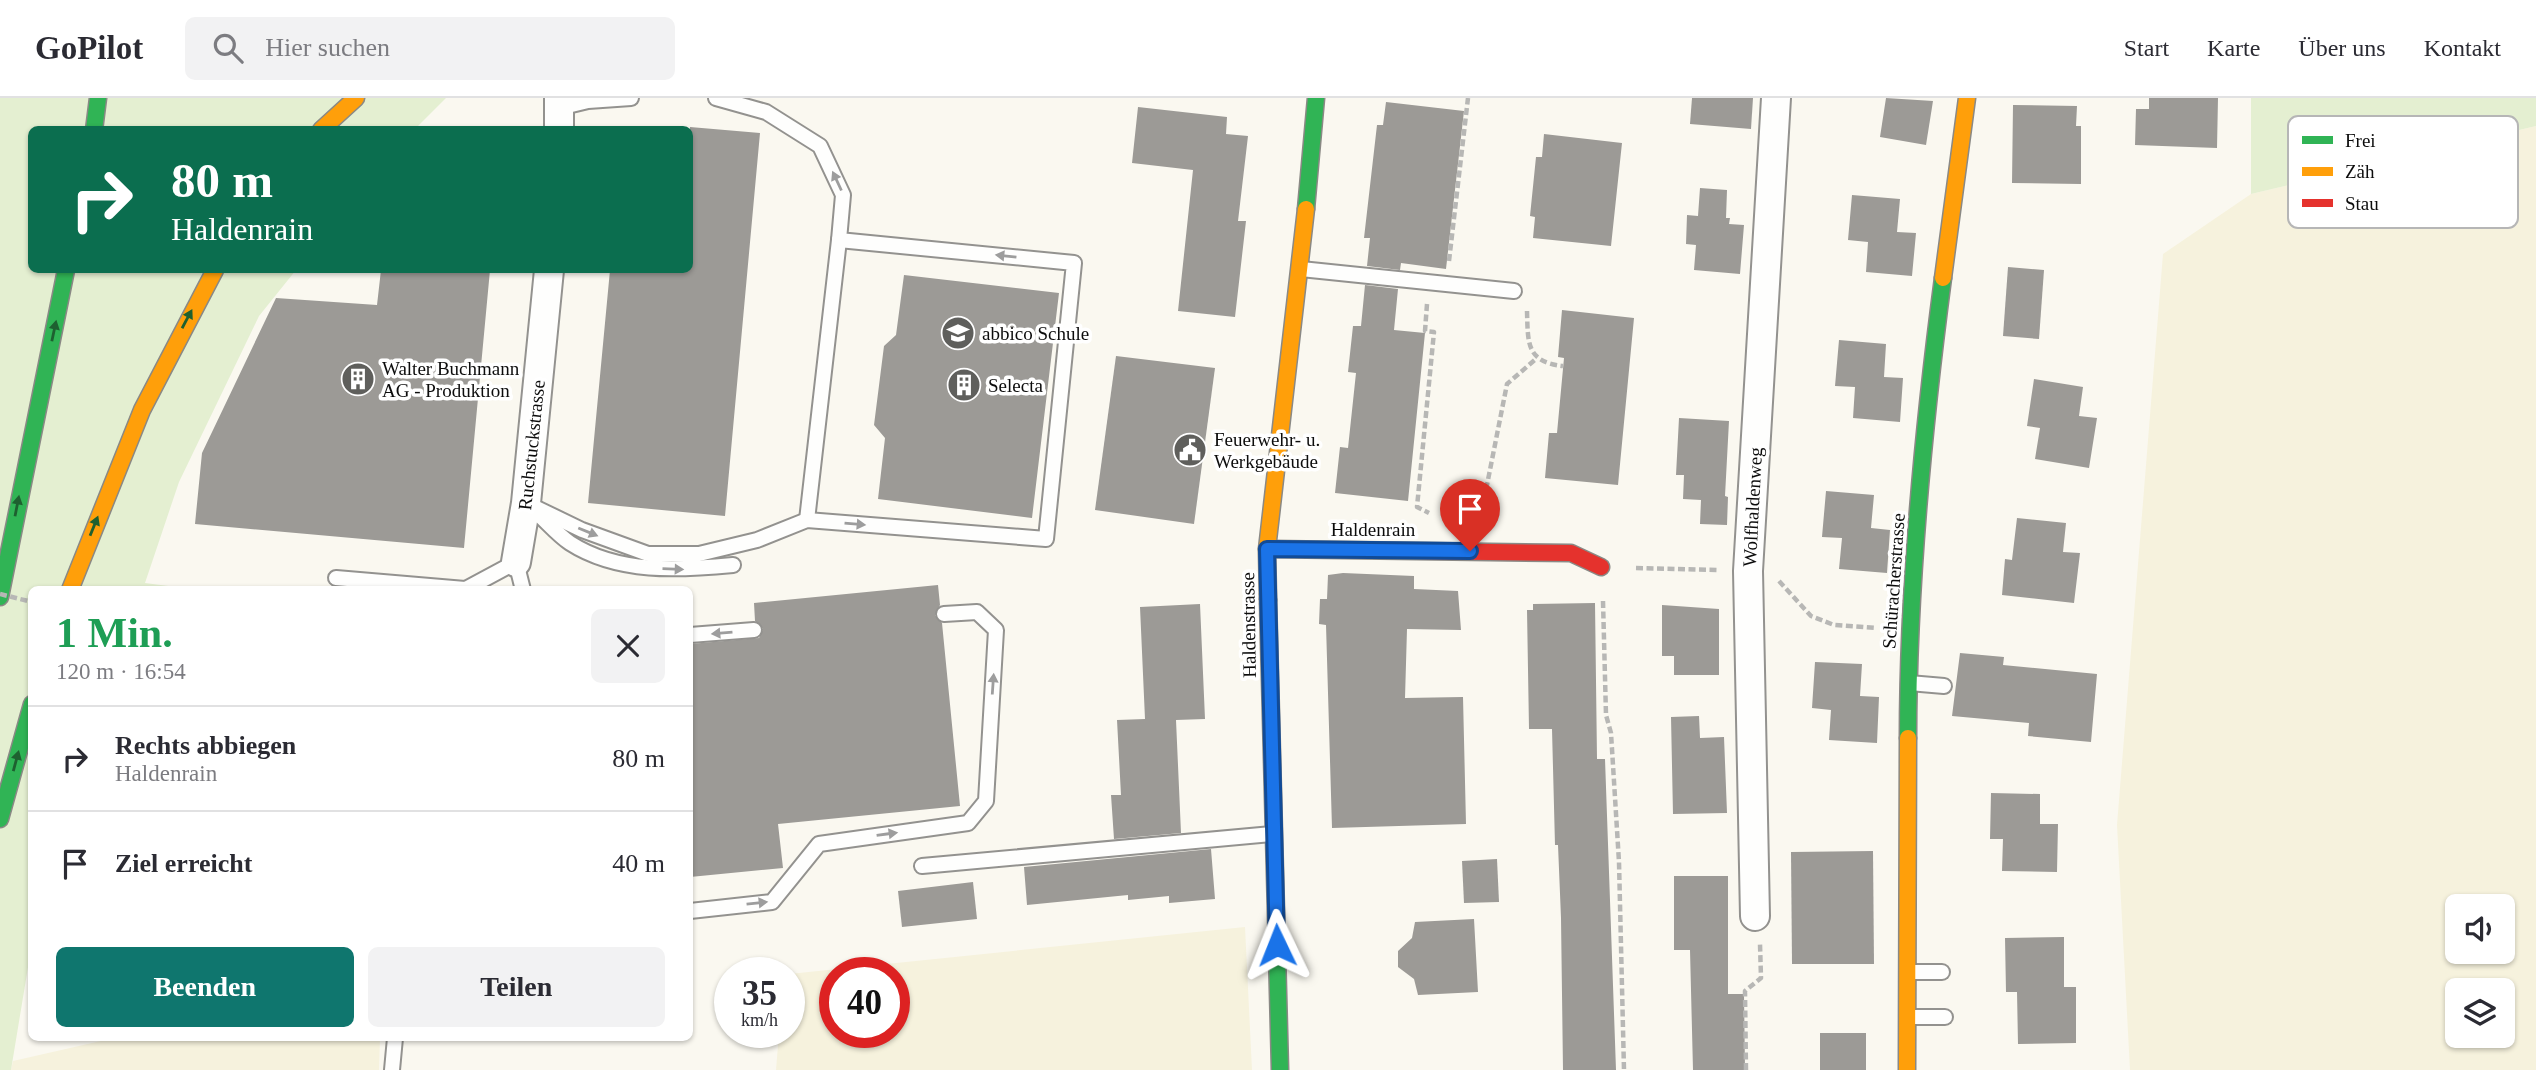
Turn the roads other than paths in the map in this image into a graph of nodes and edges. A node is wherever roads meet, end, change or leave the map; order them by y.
1 (98, 98) edge
2 (356, 98) edge
3 (631, 98) edge
4 (716, 98) edge
5 (1315, 98) edge
6 (1776, 98) edge
7 (1967, 98) edge
8 (590, 99) edge
9 (559, 112) edge
10 (94, 126) edge
11 (325, 126) edge
12 (839, 240) junction
13 (1299, 269) junction
14 (65, 273) edge
15 (213, 273) edge
16 (549, 273) edge
17 (1514, 291) road end
18 (526, 503) junction
19 (807, 520) junction
20 (1267, 549) junction
21 (516, 562) junction
22 (733, 565) dead end
23 (1601, 567) road end
24 (336, 578) dead end
25 (72, 586) edge
26 (429, 586) edge
27 (470, 586) edge
28 (522, 586) edge
29 (0, 596) edge
30 (943, 614) dead end
31 (754, 630) dead end
32 (693, 635) edge
33 (1908, 683) junction
34 (1944, 686) dead end
35 (28, 718) edge
36 (0, 819) edge
37 (1273, 834) junction
38 (922, 866) dead end
39 (693, 911) edge
40 (1755, 916) dead end
41 (1906, 972) junction
42 (1942, 972) dead end
43 (1907, 1017) junction
44 (1945, 1017) dead end
45 (394, 1041) edge
46 (392, 1070) edge
47 (1280, 1070) edge
48 (1907, 1070) edge

1 - 10 main road
2 - 11 main road
3 - 8 lane
12 -> 4 lane
5 - 13 main road, Haldenstrasse
6 - 40 street, Wolfhaldenweg
7 - 33 main road, Schüracherstrasse
8 - 9 lane
12 - 19 lane
19 -> 12 lane
13 - 17 lane
13 - 20 main road, Haldenstrasse
29 -> 14 main road
25 -> 15 main road
16 - 18 street, Ruchstuckstrasse
18 -> 19 lane
18 - 21 street, Ruchstuckstrasse
18 -> 22 lane
20 - 23 main road, Haldenrain
20 - 37 main road, Haldenstrasse
21 - 27 lane
21 - 28 lane
24 - 26 lane
39 -> 30 lane
31 -> 32 lane
33 - 34 lane
33 - 41 main road, Schüracherstrasse
36 -> 35 main road
37 - 38 lane
37 - 47 main road, Haldenstrasse
41 - 42 lane
41 - 43 main road, Schüracherstrasse
43 - 44 lane
43 - 48 main road, Schüracherstrasse
45 - 46 lane

